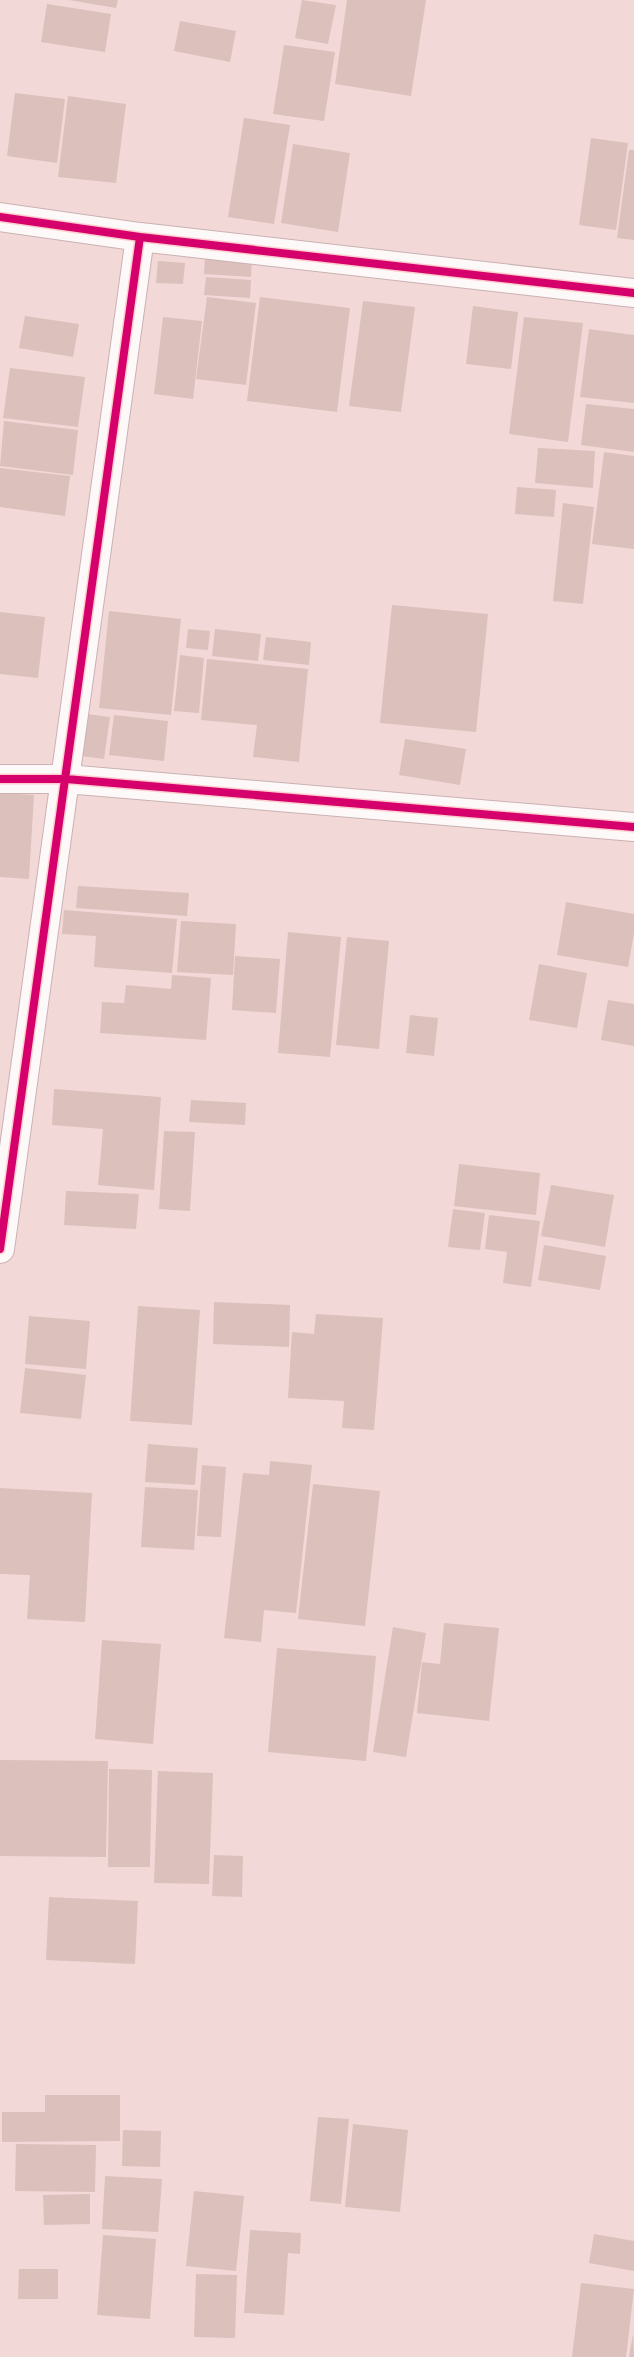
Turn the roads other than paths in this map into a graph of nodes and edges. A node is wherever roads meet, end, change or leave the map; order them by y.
1 (0, 217) edge
2 (140, 236) junction
3 (634, 293) edge
4 (0, 779) edge
5 (66, 779) junction
6 (634, 827) edge
7 (0, 1248) edge

1 - 2 street
2 - 3 street
2 - 5 street
4 - 5 street
5 - 6 street
5 - 7 street

